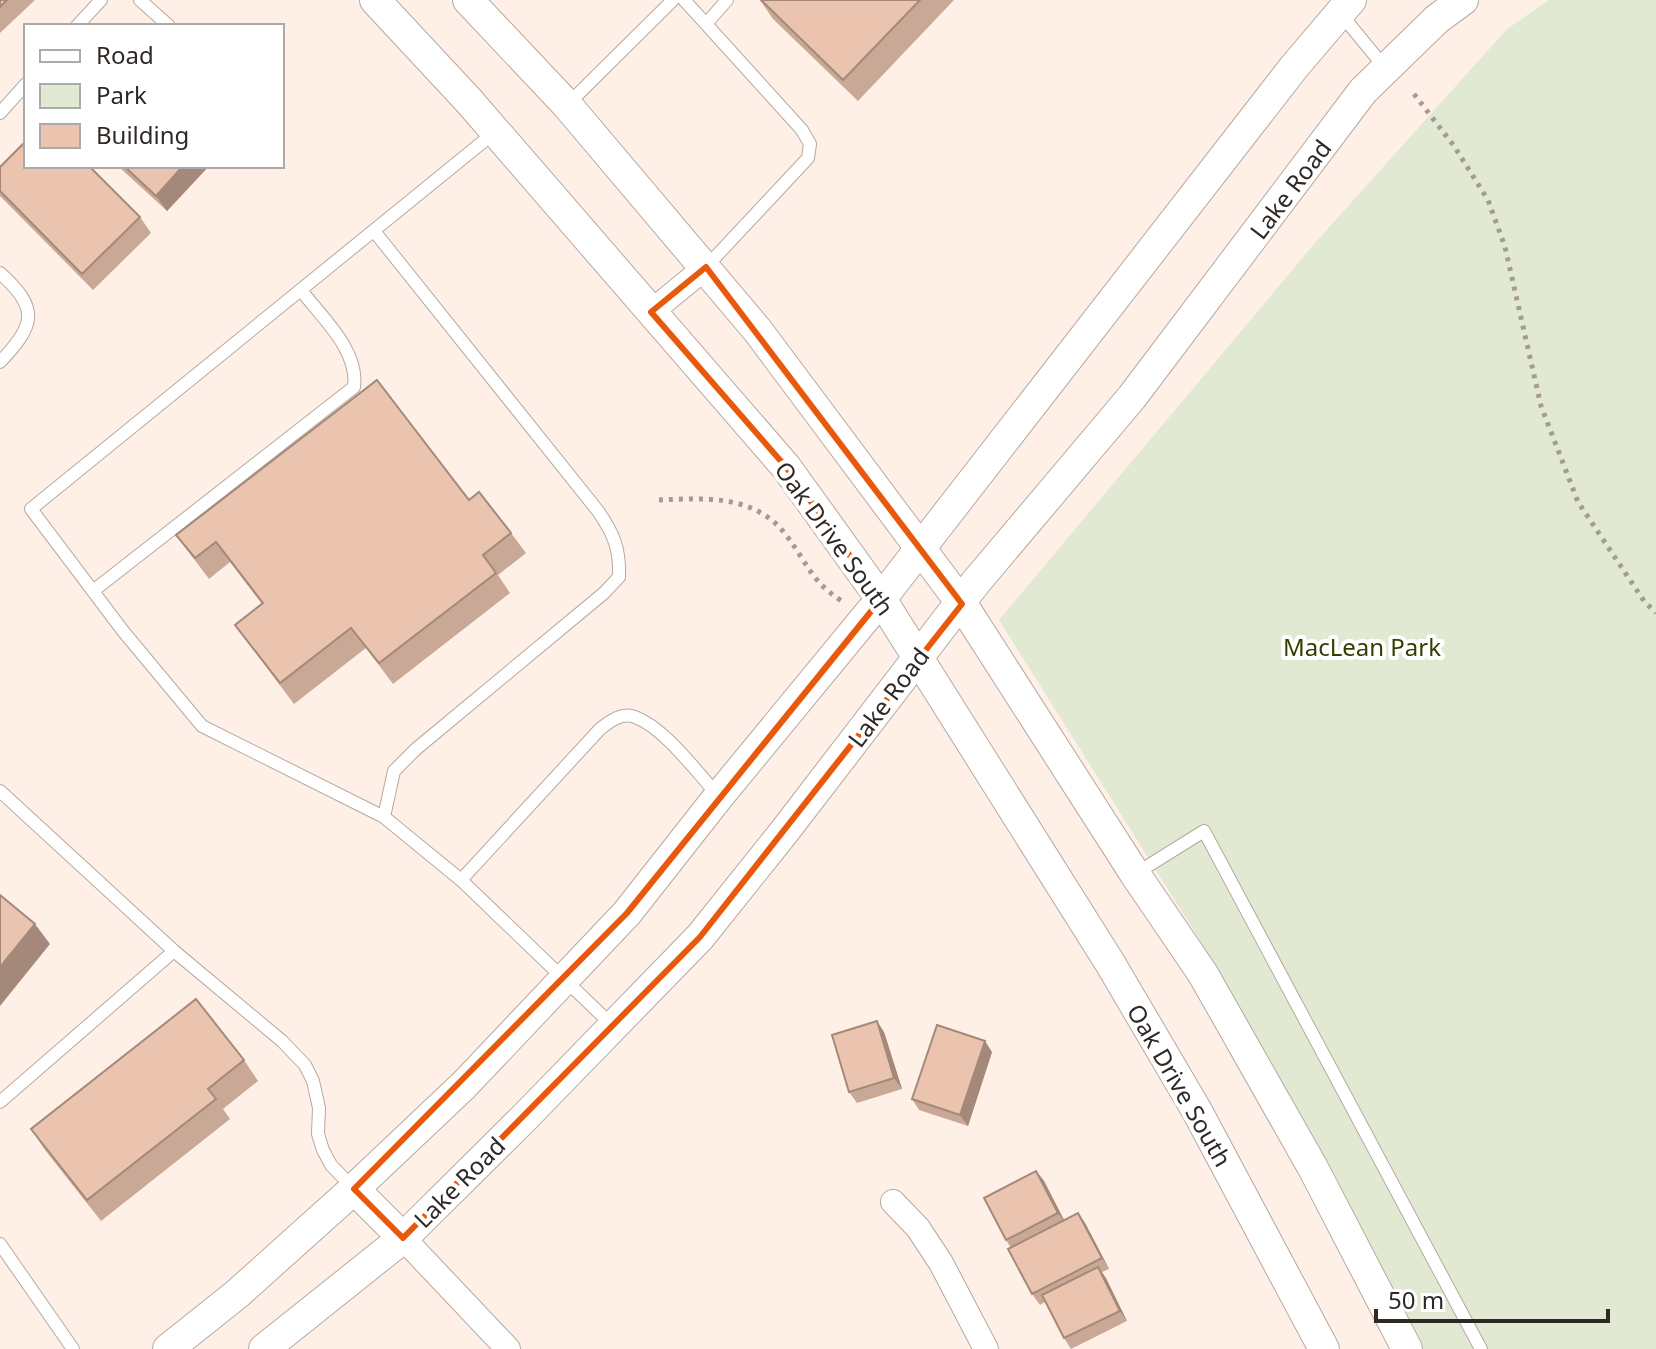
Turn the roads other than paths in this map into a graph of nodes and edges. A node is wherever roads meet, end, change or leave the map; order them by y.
1 (101, 0) edge
2 (140, 0) edge
3 (375, 0) edge
4 (468, 0) edge
5 (673, 0) edge
6 (684, 0) edge
7 (727, 0) edge
8 (1463, 0) edge
9 (1345, 6) edge
10 (79, 24) edge
11 (167, 24) edge
12 (706, 24) junction
13 (1386, 69) junction
14 (24, 86) edge
15 (567, 105) junction
16 (0, 113) edge
17 (496, 132) junction
18 (374, 231) junction
19 (706, 267) junction
20 (0, 273) edge
21 (301, 290) junction
22 (651, 312) junction
23 (0, 362) edge
24 (921, 547) junction
25 (93, 591) junction
26 (881, 599) junction
27 (962, 604) junction
28 (918, 657) junction
29 (0, 791) edge
30 (719, 796) junction
31 (384, 817) junction
32 (1135, 874) junction
33 (461, 880) junction
34 (174, 951) junction
35 (563, 978) junction
36 (614, 1027) junction
37 (0, 1102) edge
38 (354, 1189) junction
39 (893, 1202) dead end
40 (403, 1238) junction
41 (0, 1244) edge
42 (73, 1349) edge
43 (168, 1349) edge
44 (264, 1349) edge
45 (508, 1349) edge
46 (986, 1349) edge
47 (1324, 1349) edge
48 (1407, 1349) edge
49 (1481, 1349) edge

1 - 10 lane
2 - 11 lane
3 - 17 street, Oak Drive South
4 - 15 street
5 - 15 lane
6 - 12 lane
7 - 12 lane
8 - 13 street, Lake Road
9 - 13 lane
9 - 24 street
12 - 19 lane
13 - 27 street, Lake Road
14 - 16 lane
15 - 19 street
17 - 18 lane
17 - 22 street, Oak Drive South
18 - 21 lane
18 - 31 lane
19 - 22 street
19 - 24 street
20 - 23 lane
21 - 25 lane
21 - 25 lane
22 - 26 street, Oak Drive South
24 - 26 street
24 - 27 street
25 - 31 lane
26 - 28 street, Oak Drive South
26 - 30 street
27 - 28 street, Lake Road
27 - 32 street
28 - 36 street, Lake Road
28 - 47 street, Oak Drive South
29 - 34 lane
30 - 33 lane
30 - 35 street
31 - 33 lane
32 - 48 street
32 - 49 lane
33 - 35 lane
34 - 37 lane
34 - 38 lane
35 - 36 lane
35 - 38 street
36 - 40 street, Lake Road
38 - 40 street
38 - 43 street
39 - 46 street
40 - 44 street, Lake Road
40 - 45 street
41 - 42 lane

